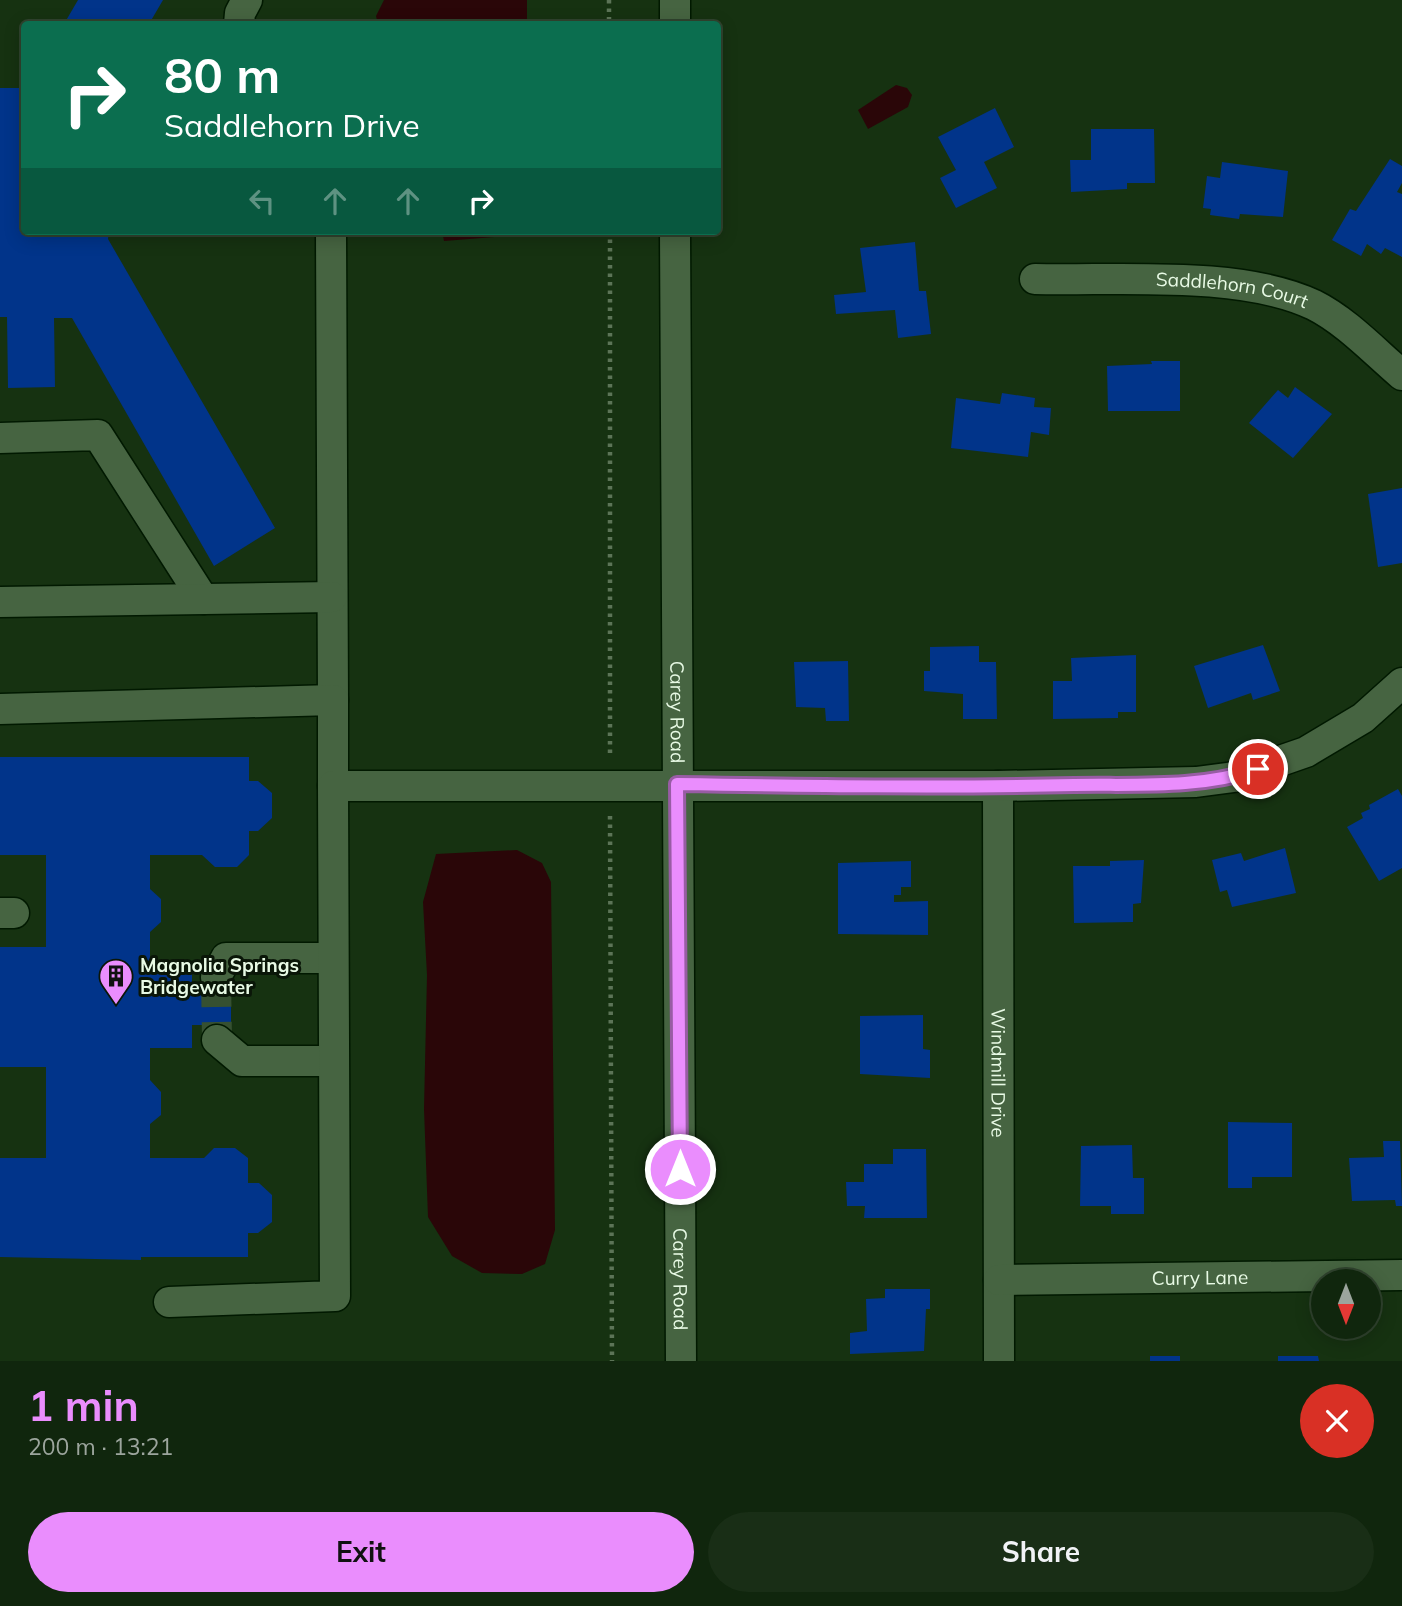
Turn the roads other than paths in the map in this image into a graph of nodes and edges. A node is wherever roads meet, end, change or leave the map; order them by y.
1 (247, 0) edge
2 (675, 0) edge
3 (239, 21) edge
4 (675, 21) edge
5 (331, 235) edge
6 (675, 235) edge
7 (1035, 279) dead end
8 (1402, 375) edge
9 (0, 438) edge
10 (332, 597) junction
11 (203, 599) junction
12 (0, 602) edge
13 (1402, 683) edge
14 (333, 700) junction
15 (0, 709) edge
16 (677, 784) junction
17 (333, 786) junction
18 (998, 786) junction
19 (333, 958) junction
20 (216, 976) dead end
21 (217, 1040) dead end
22 (332, 1061) junction
23 (1402, 1275) edge
24 (999, 1280) junction
25 (169, 1303) dead end
26 (681, 1361) edge
27 (999, 1361) edge

1 - 3 street
2 - 4 street
5 - 10 street
6 - 16 street, Carey Road
7 - 8 street, Saddlehorn Court
9 - 11 street
10 - 11 street
10 - 14 street
11 - 12 street
13 - 18 street
14 - 15 street
14 - 17 street
16 - 17 street
16 - 18 street
16 - 26 street, Carey Road
17 - 19 street
18 - 24 street, Windmill Drive
19 - 20 street
19 - 22 street
21 - 22 street
22 - 25 street
23 - 24 street, Curry Lane
24 - 27 street, Windmill Drive

